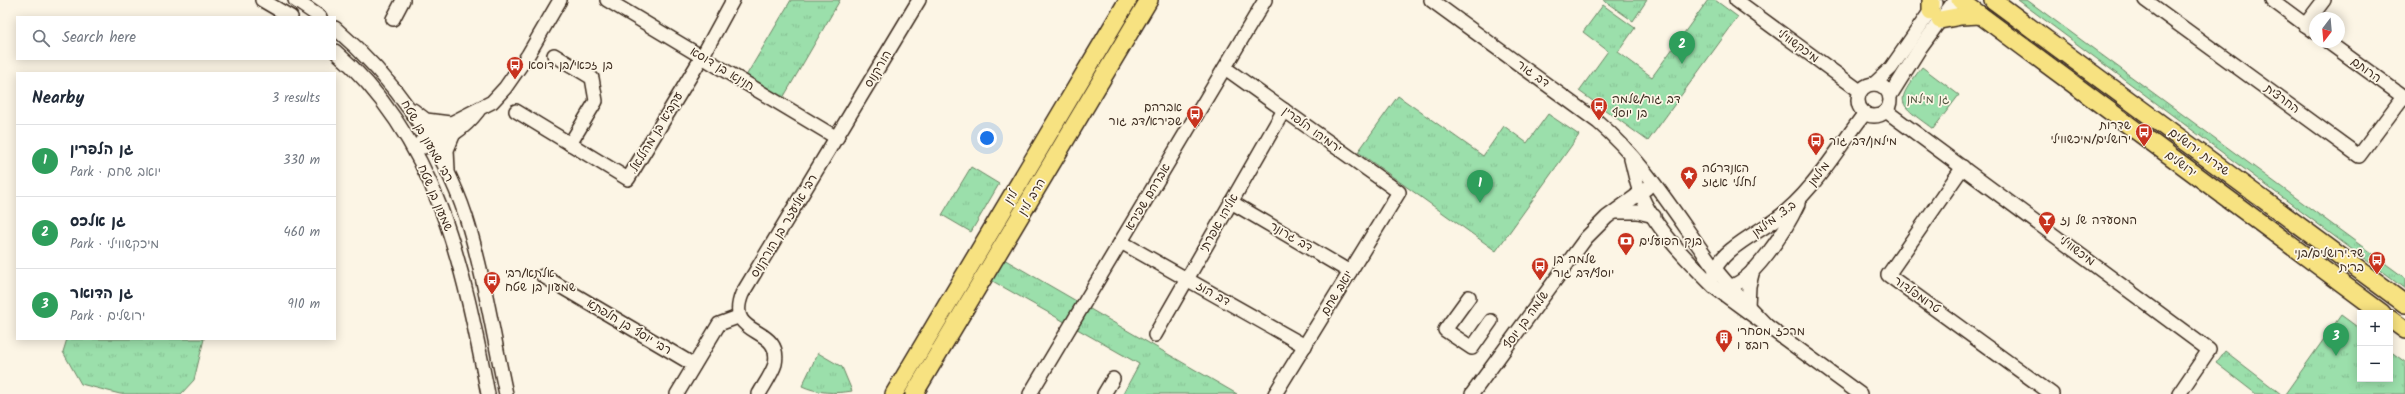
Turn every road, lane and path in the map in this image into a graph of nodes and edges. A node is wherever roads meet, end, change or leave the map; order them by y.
1 (262, 0) edge
2 (295, 0) edge
3 (403, 0) edge
4 (560, 0) edge
5 (608, 0) edge
6 (733, 0) edge
7 (920, 0) edge
8 (1128, 0) edge
9 (1149, 0) edge
10 (1266, 0) edge
11 (1431, 0) edge
12 (1736, 0) edge
13 (1955, 0) edge
14 (1960, 0) edge
15 (2145, 0) edge
16 (2272, 0) edge
17 (2324, 0) edge
18 (1999, 3) edge
19 (1935, 8) edge
20 (2318, 12) edge
21 (1980, 15) junction
22 (289, 16) edge
23 (319, 16) edge
24 (393, 19) dead end
25 (2309, 27) edge
26 (336, 29) edge
27 (2336, 48) edge
28 (336, 52) edge
29 (554, 55) dead end
30 (702, 57) junction
31 (1225, 68) junction
32 (1874, 84) junction
33 (1860, 91) junction
34 (1890, 96) junction
35 (2404, 97) edge
36 (409, 107) junction
37 (1284, 110) junction
38 (516, 111) dead end
39 (1886, 111) junction
40 (1864, 113) junction
41 (453, 128) junction
42 (837, 138) junction
43 (429, 141) junction
44 (570, 144) junction
45 (415, 150) junction
46 (1630, 154) junction
47 (1964, 167) junction
48 (448, 174) junction
49 (1654, 184) junction
50 (1399, 192) joint
51 (1640, 193) junction
52 (1802, 197) junction
53 (1231, 202) junction
54 (1615, 212) junction
55 (1654, 216) junction
56 (1121, 242) junction
57 (1700, 248) junction
58 (1731, 250) junction
59 (1715, 268) junction
60 (1753, 270) junction
61 (1350, 272) junction
62 (544, 276) dead end
63 (1187, 279) junction
64 (1714, 287) junction
65 (1732, 287) junction
66 (1469, 297) dead end
67 (2405, 304) edge
68 (1748, 306) junction
69 (2378, 310) edge
70 (738, 317) junction
71 (1491, 321) dead end
72 (2393, 321) edge
73 (1766, 325) junction
74 (2405, 330) edge
75 (1155, 335) dead end
76 (1305, 346) junction
77 (694, 365) junction
78 (1113, 379) dead end
79 (488, 394) edge
80 (506, 394) edge
81 (677, 394) edge
82 (759, 394) edge
83 (894, 394) edge
84 (914, 394) edge
85 (1030, 394) edge
86 (1104, 394) edge
87 (1275, 394) edge
88 (1472, 394) edge
89 (1860, 394) edge
90 (2052, 394) edge
91 (2179, 394) edge

1 - 22 street
2 - 23 street
3 - 24 street
4 - 41 street
5 - 30 street, חנינא בן דוסא
6 - 30 street
7 - 42 street, הורקנוס
8 - 83 main road, לוין
9 - 84 main road, הרב לוין
10 - 31 street, אברהם שפירא
11 - 46 street, דב גור
12 - 33 street, מיכקשווילי
13 - 19 street
14 - 21 main road
15 - 35 street, החרצית
16 - 25 street
17 - 20 street
18 - 67 main road, שדרות ירושלים
19 - 21 main road
19 - 32 street
19 - 34 street
21 - 69 main road, ירושלים
26 - 36 street, רבי שמעון בן שטח
27 - 35 street, הרותם
28 - 45 street, שמעון בן שטח
29 - 44 street
30 - 42 street, חנינא בן דוסא
30 - 44 street, .עקביא בן מהללאל
31 - 37 street, ירמיהו הלפרין
31 - 56 street, אברהם שפירא
32 - 33 street
32 - 34 street
33 - 40 street
34 - 39 street
36 - 41 street
36 - 43 street, רבי שמעון בן שטח
37 - 50 street, ירמיהו הלפרין
37 - 53 street, אליהו אפרתי
38 - 44 street, .עקביא בן מהללאל
39 - 40 street
39 - 47 street, מיכשווילי
40 - 52 street, מילמן
41 - 43 street
41 - 48 street
42 - 70 street, רבי אליעזר בן הורקנוס
43 - 45 street
43 - 48 street, רבי שמעון בן שטח
45 - 79 street, שמעון בן שטח
46 - 49 street, דב גור
46 - 51 street, דב גור
47 - 90 street, טרומפלדור
47 - 91 street, מיכשווילי
48 - 80 street, רבי שמעון בן שטח
49 - 51 street, שלמה בן יוסף
49 - 57 street, דב גור
50 - 61 street, יואב שחם
51 - 54 street, שלמה בן יוסף
51 - 55 street, דב גור
52 - 58 street, ב.צ. מילמן
52 - 60 street, ב.צ. מילמן
53 - 61 street, דב גרונר
53 - 63 street, אליהו אפרתי
54 - 55 street
54 - 88 street, שלמה בן יוסף
55 - 64 street, דב גור
56 - 63 street, דב הוז
56 - 85 street, אברהם שפירא
57 - 58 street
57 - 59 street, דב גור
58 - 59 street, ב.צ. מילמן
59 - 64 street
59 - 65 street, דב גור
60 - 65 street, ב.צ. מילמן
60 - 68 street
61 - 76 street, יואב שחם
62 - 77 street, רבי יוסף בן חלפתא
63 - 75 street, אליהו אפרתי
63 - 76 street, דב הוז
64 - 65 street
64 - 73 street, דב גור
65 - 68 street, דב גור
66 - 71 street
68 - 73 street, דב גור
70 - 77 street
70 - 82 street
72 - 74 main road
73 - 89 street, דב גור
76 - 87 street, יואב שחם
77 - 81 street
78 - 86 street

